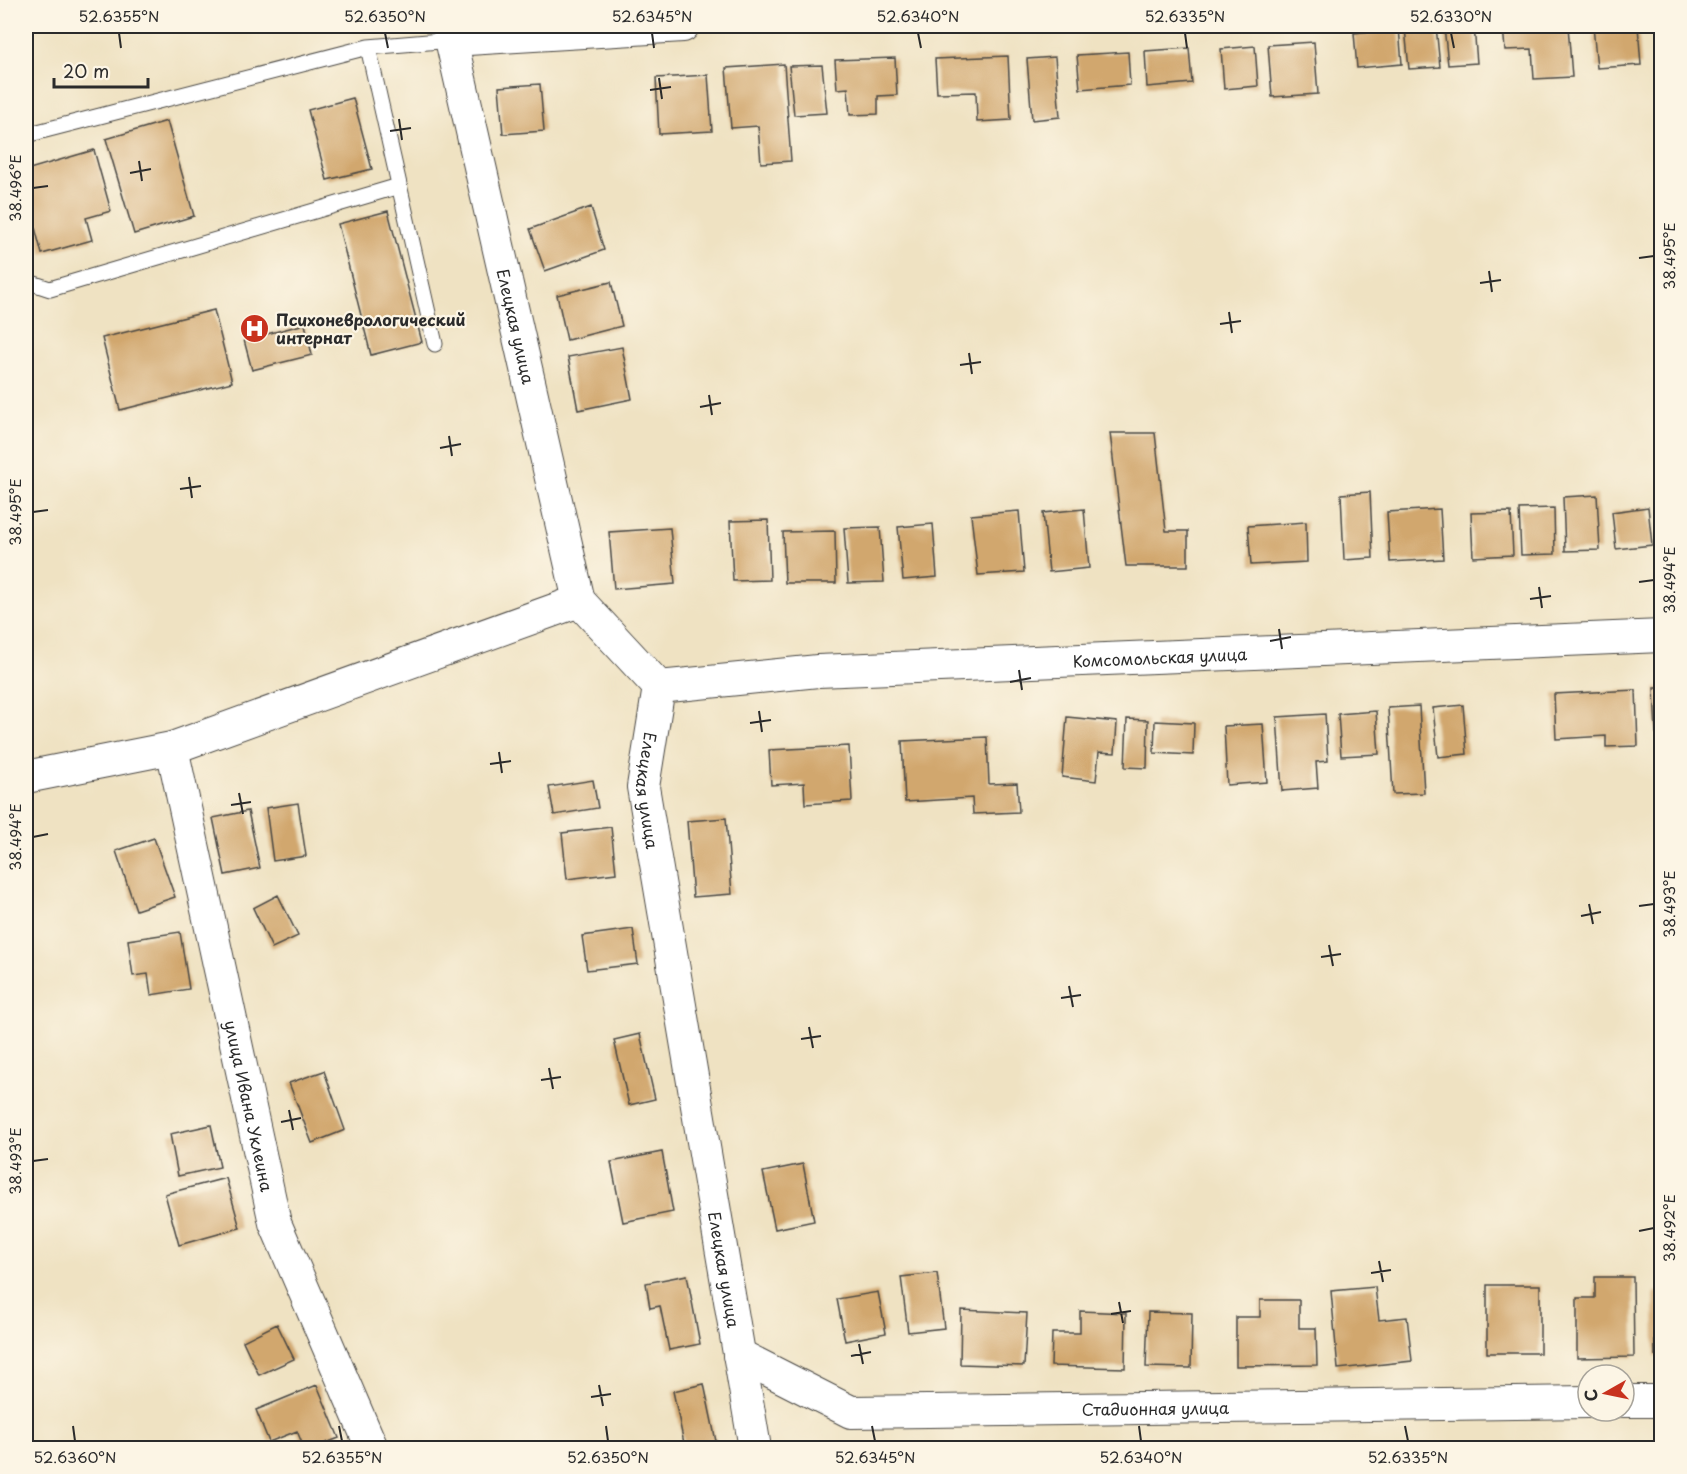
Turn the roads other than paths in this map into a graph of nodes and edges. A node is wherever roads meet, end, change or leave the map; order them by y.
1 (683, 26) edge
2 (450, 33) edge
3 (368, 47) junction
4 (26, 135) edge
5 (399, 186) junction
6 (26, 281) edge
7 (435, 344) dead end
8 (579, 601) junction
9 (1662, 636) edge
10 (659, 687) junction
11 (172, 748) junction
12 (26, 777) edge
13 (739, 1354) junction
14 (1636, 1401) edge
15 (1662, 1401) edge
16 (1576, 1402) edge
17 (372, 1449) edge
18 (755, 1449) edge

1 - 2 street
2 - 3 lane
2 - 8 street, Елецкая улица
3 - 4 lane
3 - 5 lane
5 - 6 lane
5 - 7 lane
8 - 10 street
8 - 11 street
9 - 10 street, Комсомольская улица
10 - 13 street, Елецкая улица
11 - 12 street
11 - 17 street, улица Ивана Уклеина
13 - 16 street, Стадионная улица
13 - 18 street, Елецкая улица
14 - 15 street

